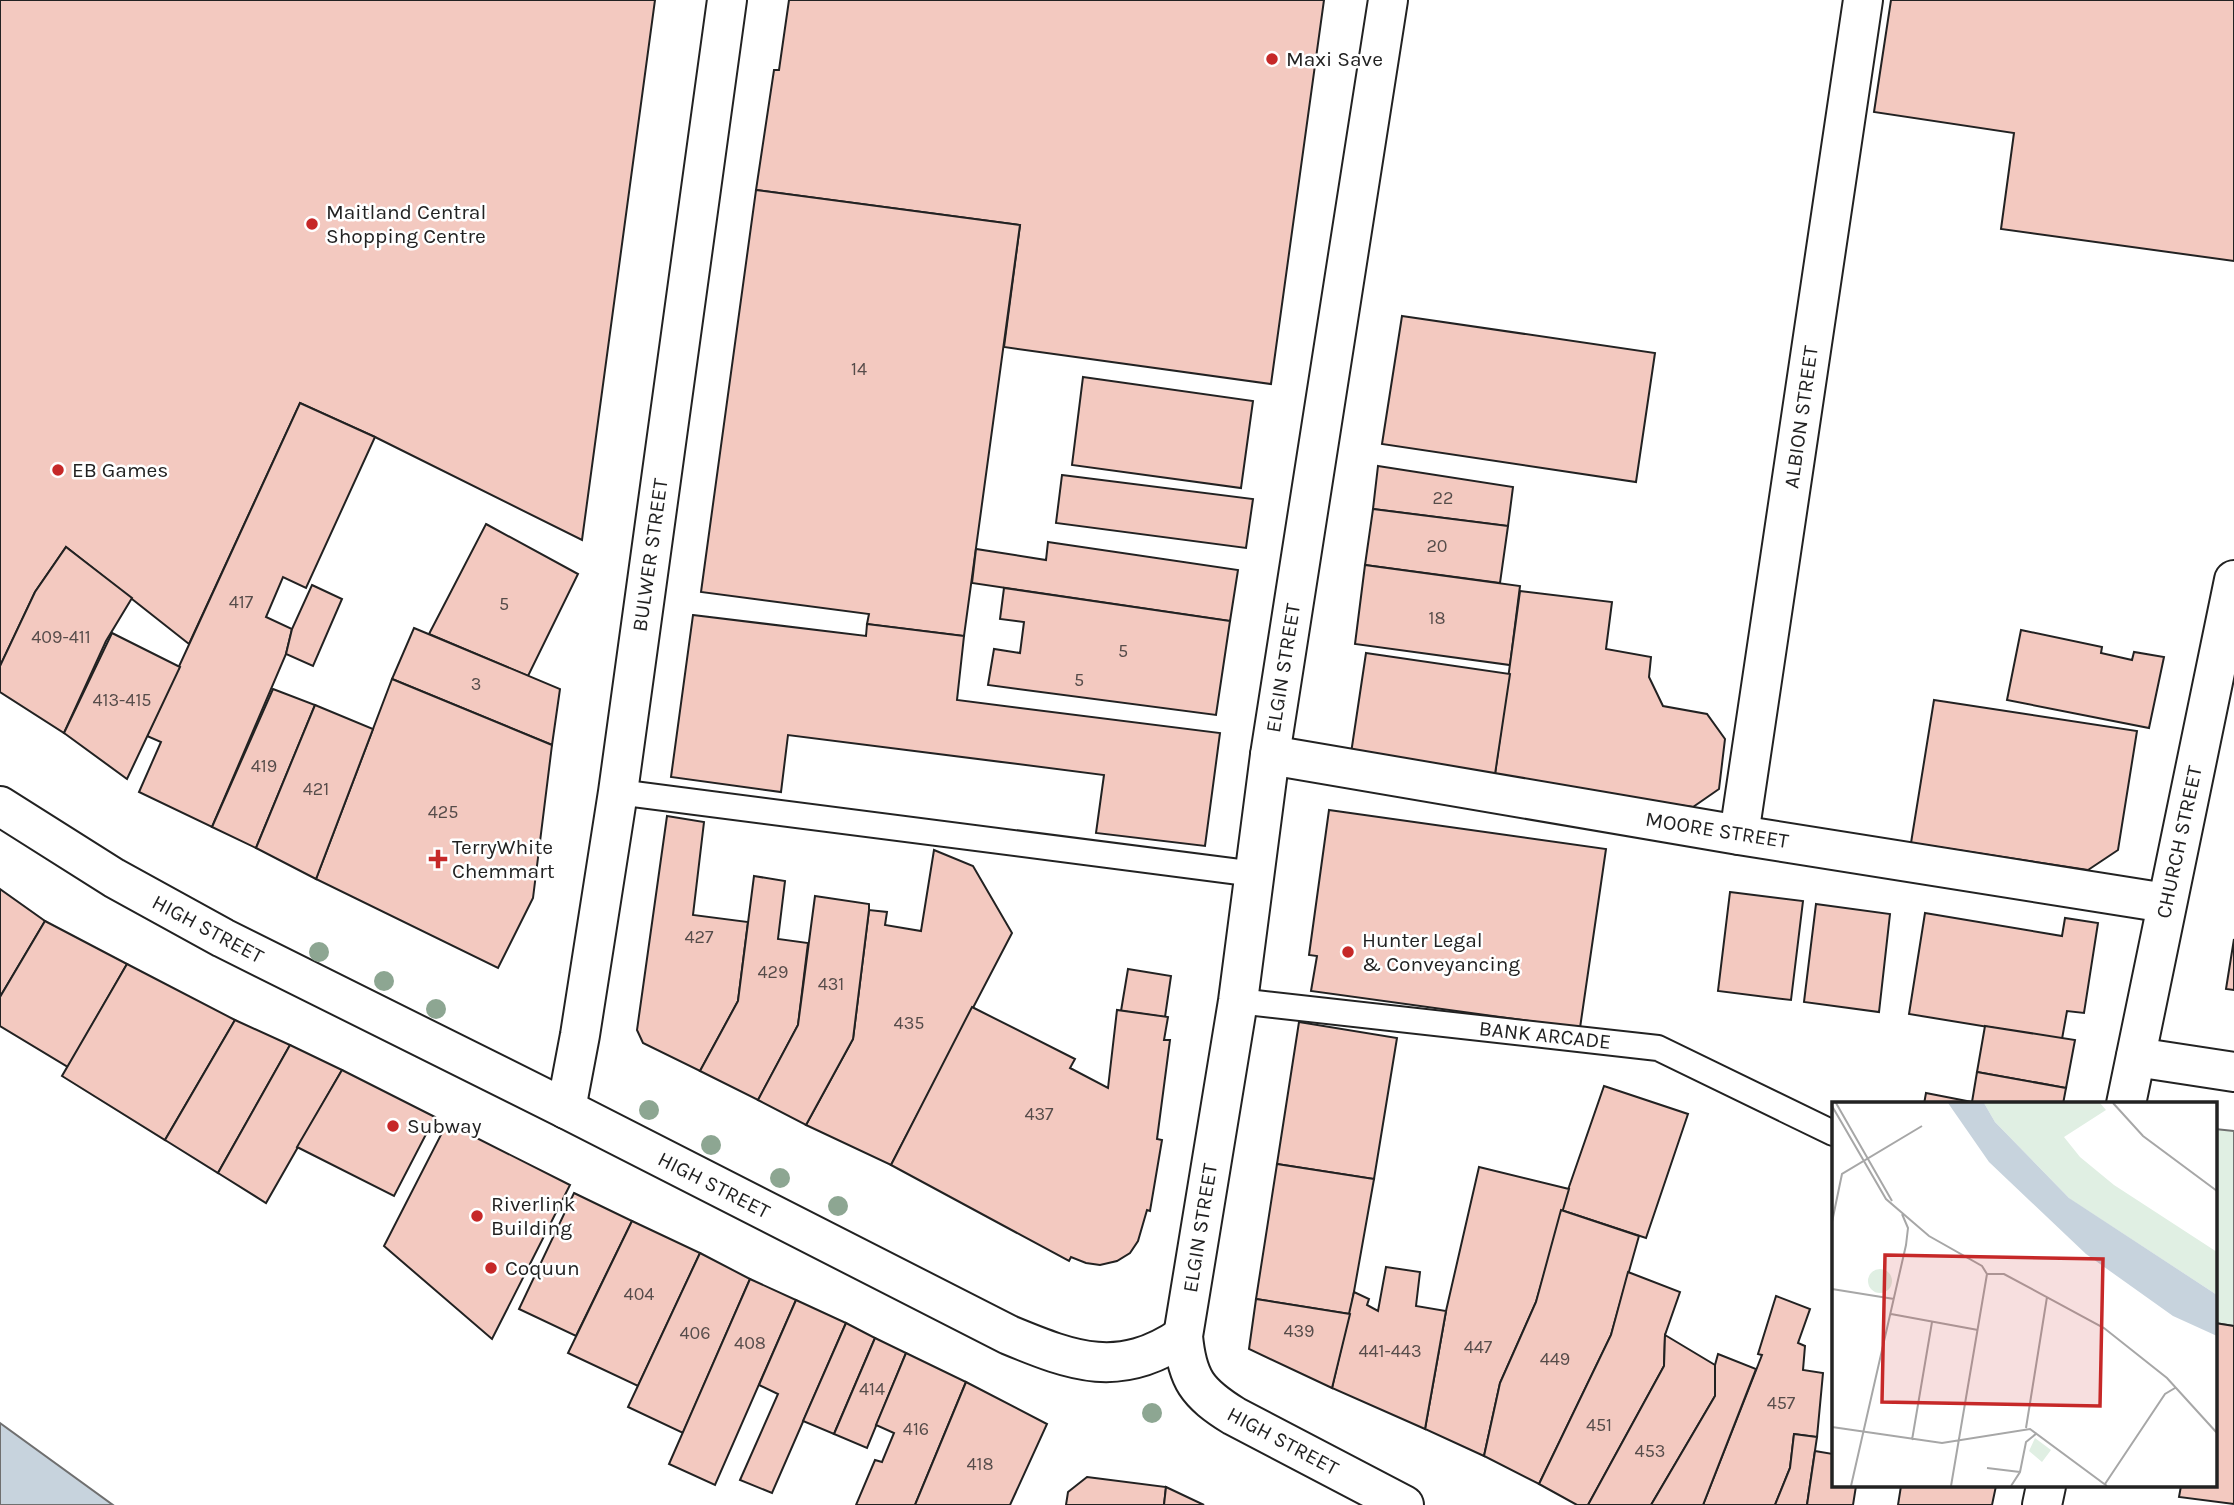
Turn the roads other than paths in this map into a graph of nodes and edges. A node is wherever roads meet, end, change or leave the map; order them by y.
1 (727, 0) edge
2 (1388, 0) edge
3 (1863, 0) edge
4 (2234, 580) edge
5 (1270, 755) junction
6 (618, 792) junction
7 (0, 806) edge
8 (1739, 835) junction
9 (1255, 874) junction
10 (2166, 903) junction
11 (1238, 1001) junction
12 (2136, 1057) junction
13 (2234, 1072) edge
14 (2126, 1102) edge
15 (566, 1109) junction
16 (1832, 1133) edge
17 (1183, 1336) junction
18 (1340, 1489) edge
19 (1404, 1505) edge

1 - 6 street, BULWER STREET
2 - 5 street, ELGIN STREET
3 - 8 street, ALBION STREET
4 - 10 street, CHURCH STREET
5 - 8 street, MOORE STREET
5 - 9 street, ELGIN STREET
6 - 9 lane
6 - 15 street, BULWER STREET
7 - 15 street, HIGH STREET
8 - 10 street, MOORE STREET
9 - 11 street, ELGIN STREET
10 - 12 street, CHURCH STREET
11 - 16 lane, BANK ARCADE
11 - 17 street, ELGIN STREET
12 - 13 street
12 - 14 street, CHURCH STREET
15 - 17 street, HIGH STREET
17 - 18 street, HIGH STREET
18 - 19 street, HIGH STREET

